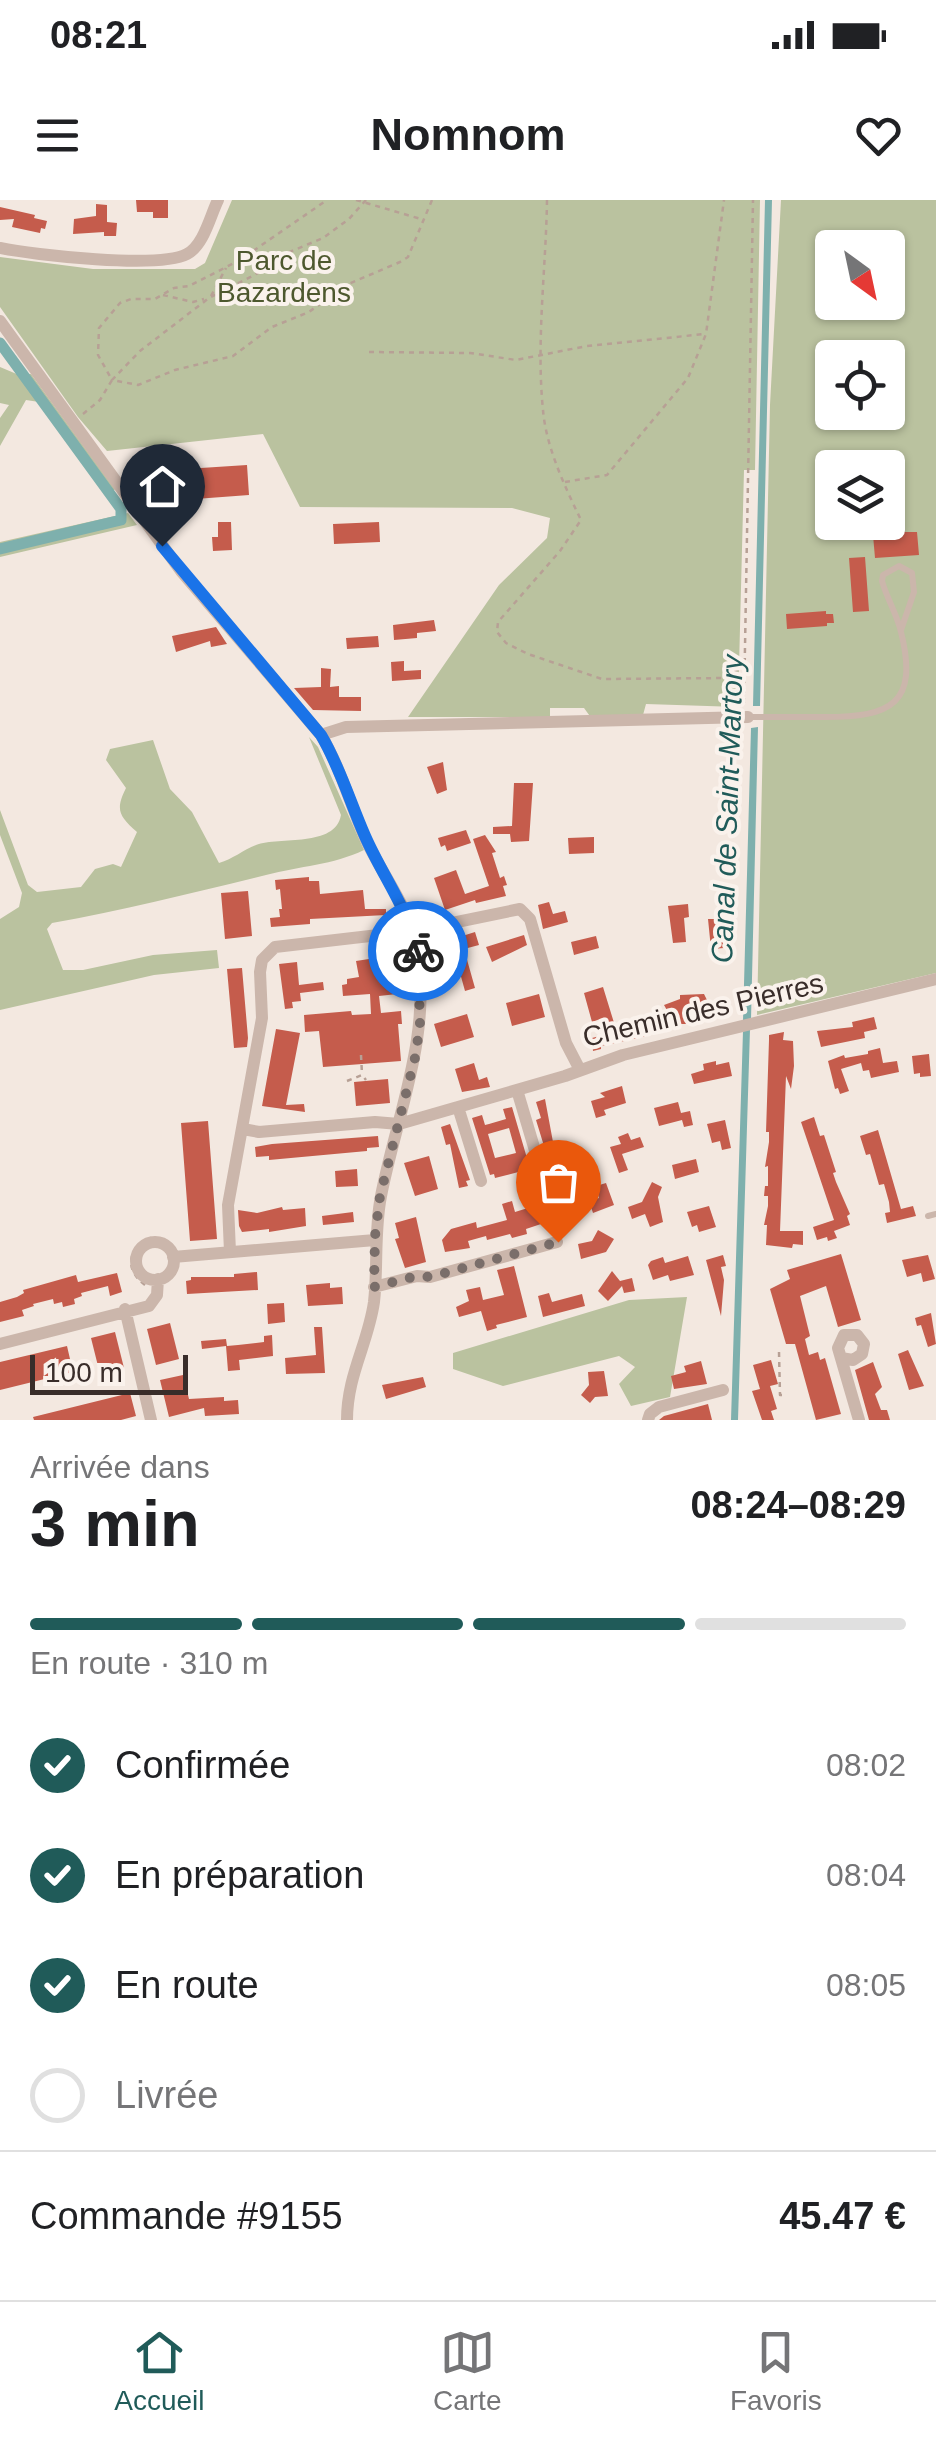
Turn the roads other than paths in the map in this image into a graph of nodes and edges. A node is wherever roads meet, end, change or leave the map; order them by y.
1 (218, 200) edge
2 (0, 248) edge
3 (0, 322) edge
4 (901, 630) junction
5 (751, 717) joint
6 (321, 735) junction
7 (413, 931) junction
8 (936, 979) edge
9 (580, 1070) junction
10 (517, 1090) junction
11 (458, 1107) junction
12 (399, 1124) junction
13 (243, 1130) junction
14 (539, 1164) dead end
15 (481, 1181) dead end
16 (374, 1240) junction
17 (558, 1242) dead end
18 (230, 1252) junction
19 (173, 1256) junction
20 (158, 1280) junction
21 (374, 1287) junction
22 (126, 1311) junction
23 (0, 1344) edge
24 (841, 1358) dead end
25 (723, 1390) dead end
26 (152, 1420) edge
27 (347, 1420) edge
28 (648, 1420) edge
29 (860, 1420) edge

1 - 2 street
3 - 6 street
4 - 4 lane
4 - 5 lane
5 - 6 street
6 - 7 street
7 - 9 street, Chemin des Pierres
7 - 12 street
7 - 13 street
8 - 9 street, Chemin des Pierres
9 - 10 street
10 - 11 street
10 - 14 street
11 - 12 street
11 - 15 street
12 - 13 street
12 - 16 street
13 - 18 street
16 - 18 street
16 - 21 street
17 - 21 street
18 - 19 street
19 - 20 street
19 - 20 street
20 - 22 street
21 - 27 street
22 - 23 street
22 - 26 street
24 - 29 street
25 - 28 street

